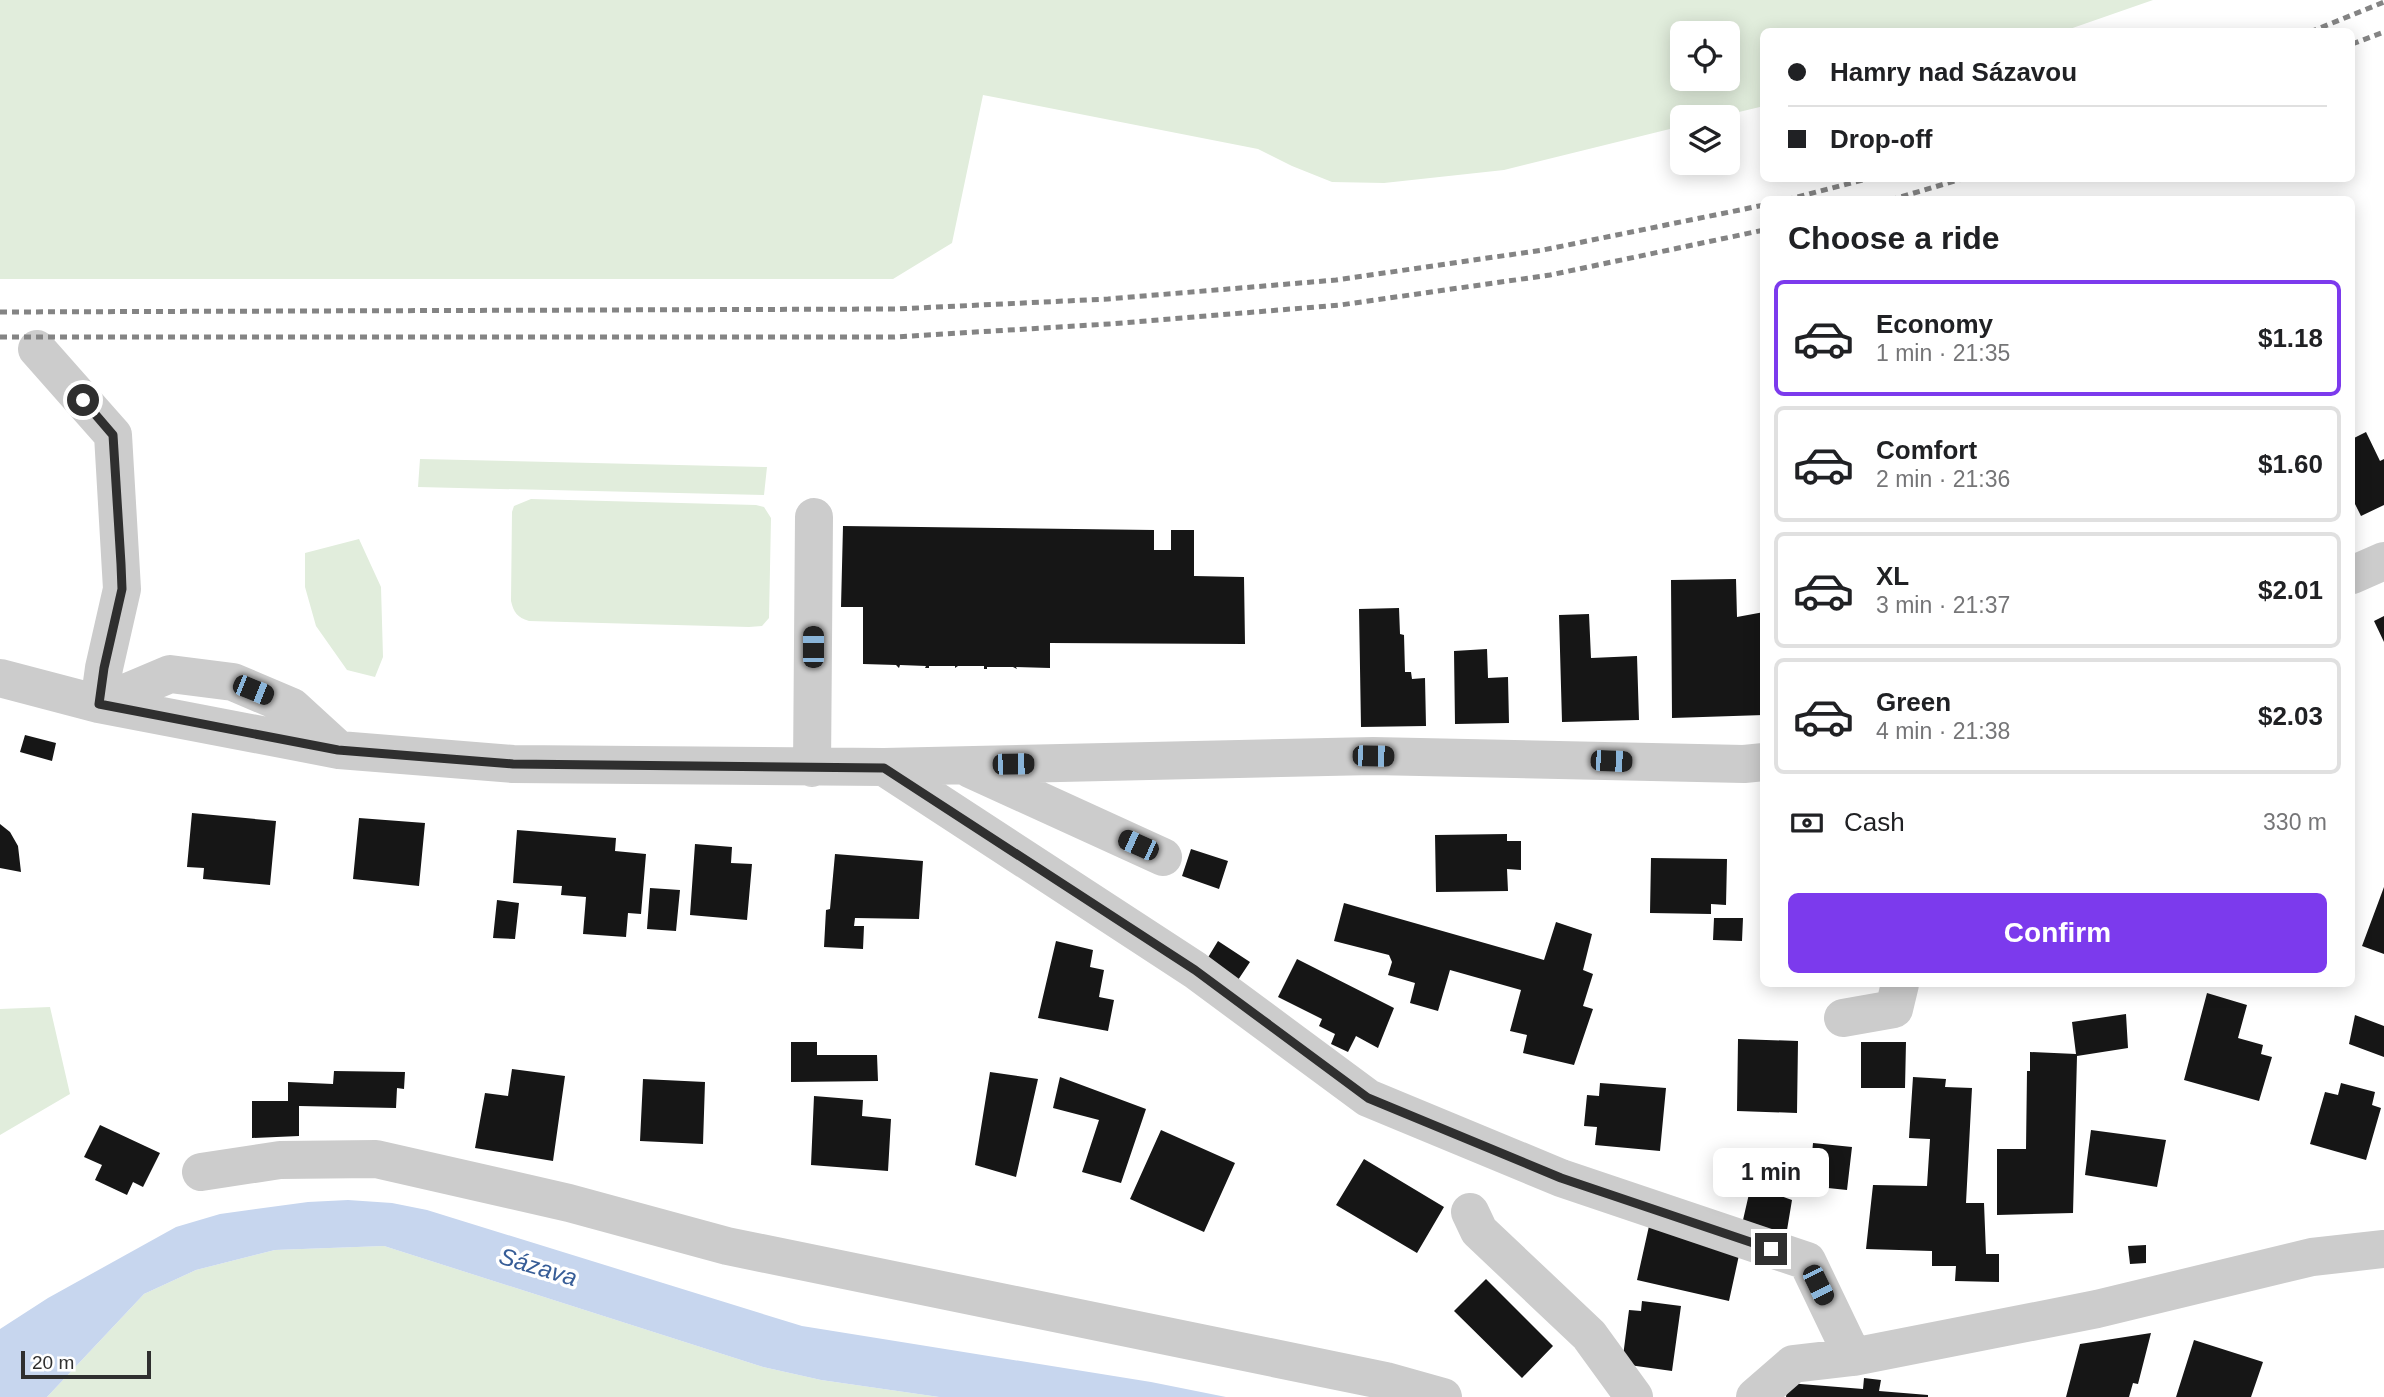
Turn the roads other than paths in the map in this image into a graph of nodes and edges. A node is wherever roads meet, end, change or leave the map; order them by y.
1 (37, 349) dead end
2 (814, 517) dead end
3 (2384, 561) edge
4 (2355, 574) edge
5 (0, 678) edge
6 (99, 704) junction
7 (1760, 762) edge
8 (962, 766) junction
9 (812, 768) junction
10 (884, 768) junction
11 (1163, 857) dead end
12 (1899, 987) edge
13 (1843, 1018) dead end
14 (201, 1172) dead end
15 (1470, 1212) dead end
16 (2384, 1249) edge
17 (1853, 1357) junction
18 (1443, 1397) edge
19 (1634, 1397) edge
20 (1755, 1397) edge

1 - 6 street
2 - 9 street
3 - 4 street
5 - 6 street
6 - 9 street
7 - 8 street
8 - 10 street
8 - 11 street
9 - 10 street
10 - 17 street
12 - 13 street
14 - 18 street
15 - 19 street
16 - 17 street
17 - 20 street

